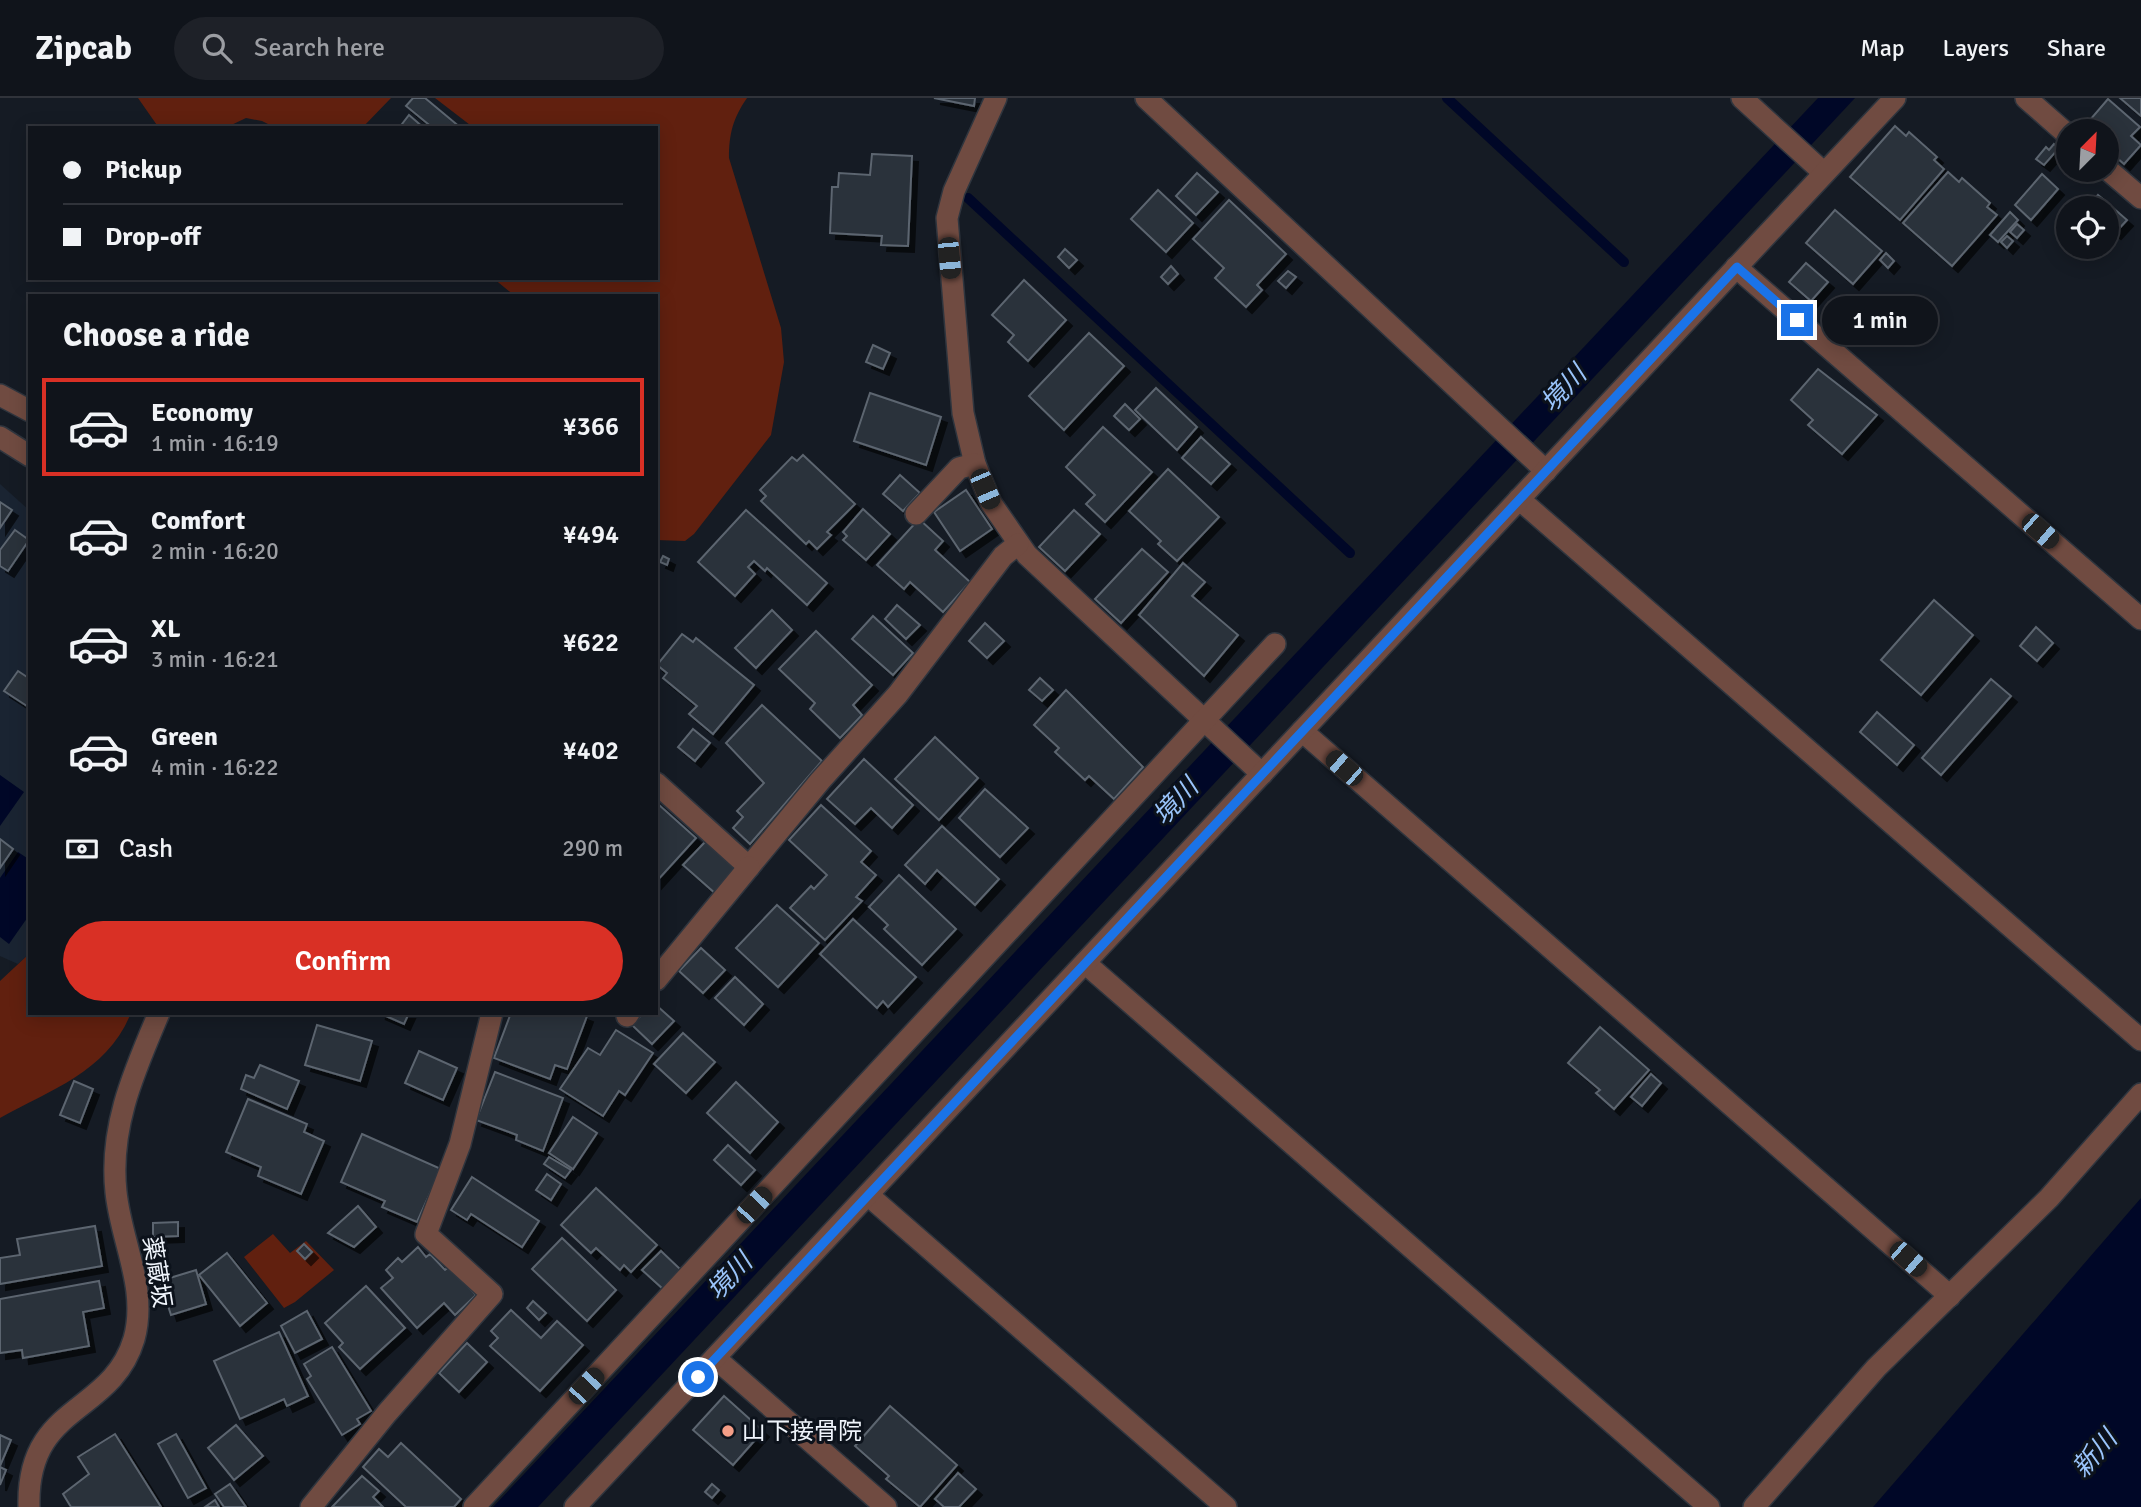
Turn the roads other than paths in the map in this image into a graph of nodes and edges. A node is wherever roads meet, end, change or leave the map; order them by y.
1 (996, 98) edge
2 (1146, 98) edge
3 (1742, 98) edge
4 (1895, 98) edge
5 (2026, 98) edge
6 (2056, 124) edge
7 (1816, 166) junction
8 (2119, 179) edge
9 (2141, 198) edge
10 (1737, 267) junction
11 (0, 396) edge
12 (28, 410) edge
13 (0, 437) edge
14 (28, 455) edge
15 (975, 464) junction
16 (1546, 471) junction
17 (1519, 499) junction
18 (916, 514) dead end
19 (1018, 544) junction
20 (2141, 619) edge
21 (1275, 644) dead end
22 (1209, 725) junction
23 (1302, 732) junction
24 (1262, 774) junction
25 (658, 785) edge
26 (749, 867) junction
27 (1085, 963) junction
28 (658, 978) edge
29 (158, 1015) edge
30 (492, 1015) edge
31 (2141, 1041) edge
32 (2141, 1094) edge
33 (868, 1195) junction
34 (1950, 1296) junction
35 (715, 1358) junction
36 (29, 1507) edge
37 (311, 1507) edge
38 (474, 1507) edge
39 (576, 1507) edge
40 (886, 1507) edge
41 (1226, 1507) edge
42 (1709, 1507) edge
43 (1754, 1507) edge

1 - 15 street
2 - 16 street
3 - 7 street
4 - 7 street
5 - 6 street
7 - 10 street
8 - 9 street
10 - 16 street
10 - 20 street
11 - 12 street
13 - 14 street
15 - 18 street
15 - 19 street
16 - 17 street
17 - 23 street
17 - 31 street
19 - 22 street
19 - 26 street
21 - 22 street
22 - 24 street
22 - 38 street
23 - 24 street
23 - 34 street
24 - 27 street
25 - 26 street
26 - 28 street
27 - 33 street
27 - 42 street
29 - 36 street, 薬蔵坂
30 - 37 street
32 - 34 street
33 - 35 street
33 - 41 street
34 - 43 street
35 - 39 street
35 - 40 street

